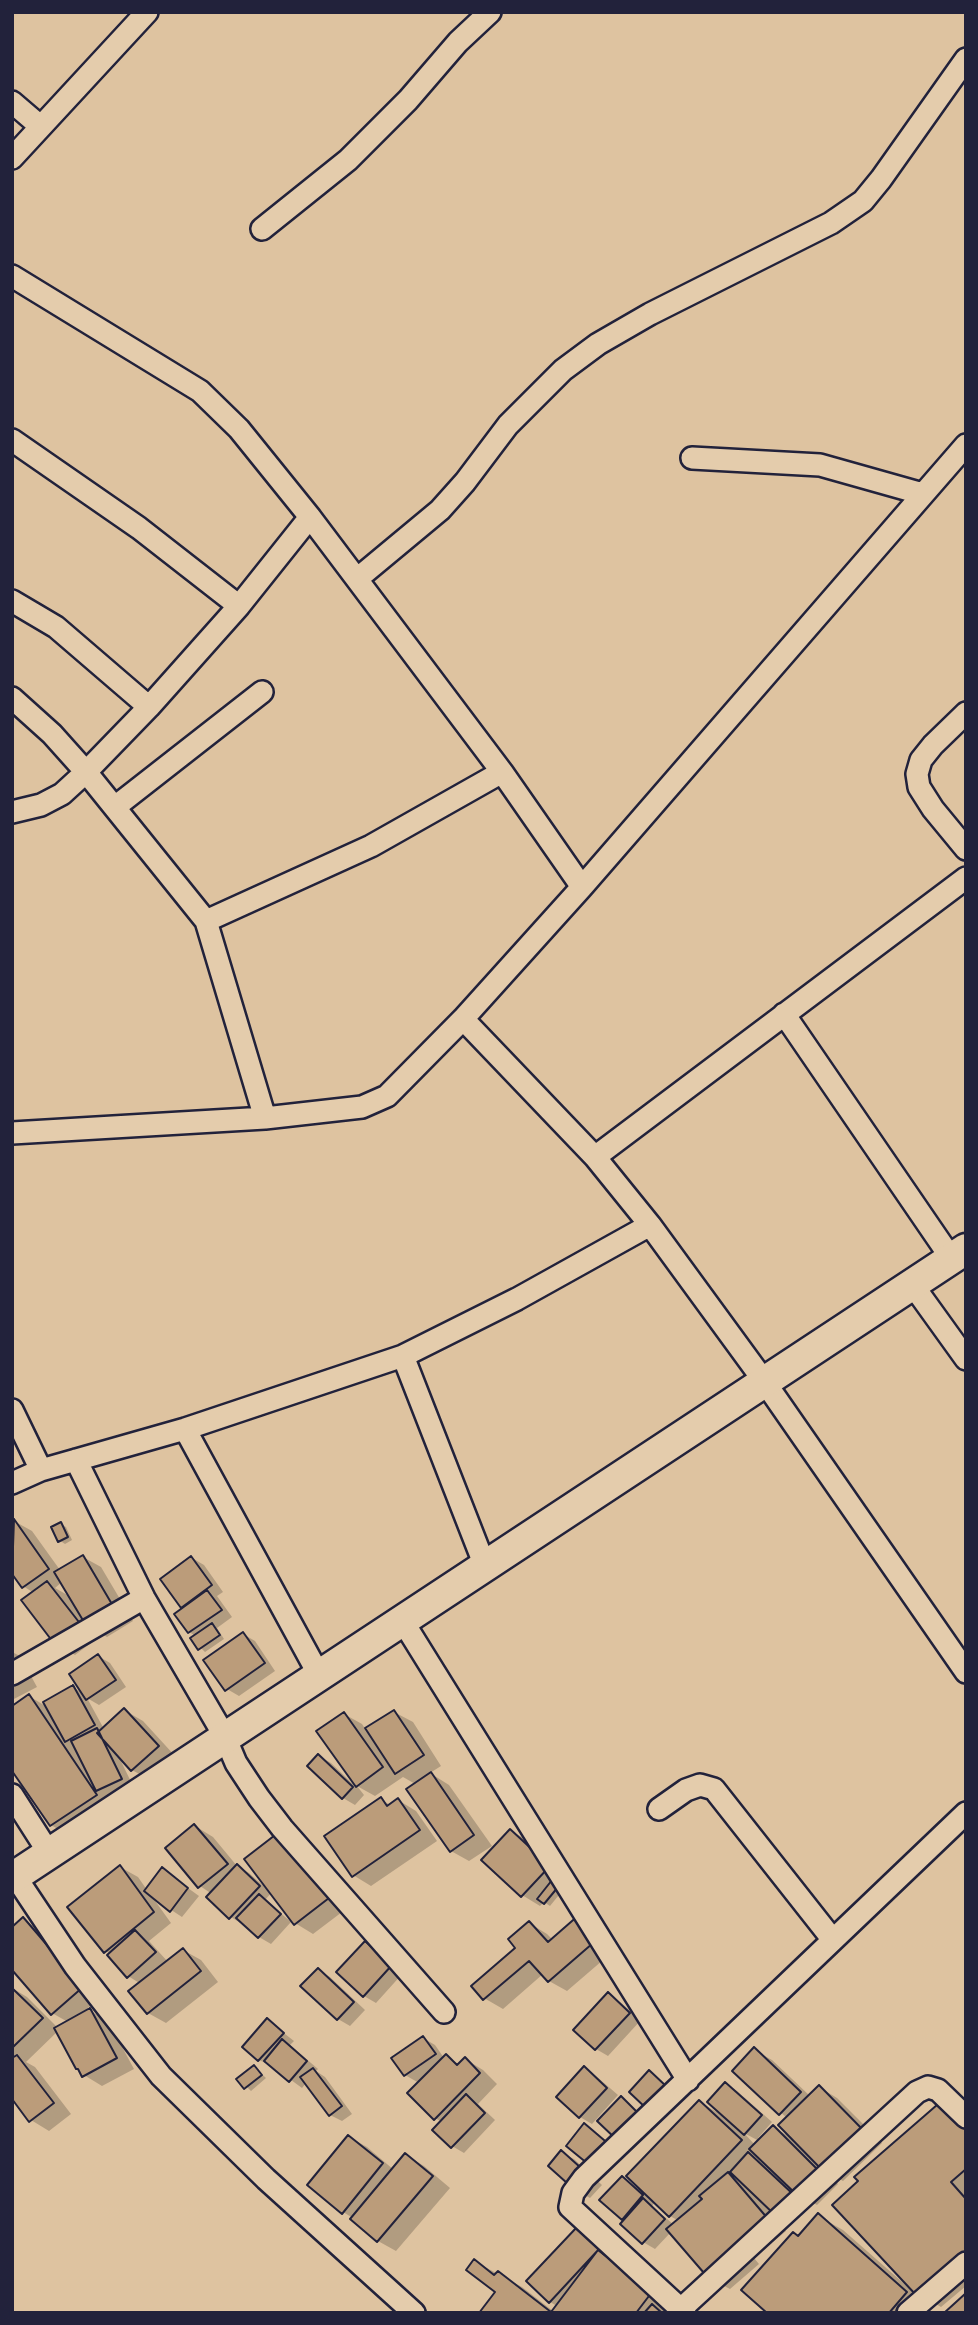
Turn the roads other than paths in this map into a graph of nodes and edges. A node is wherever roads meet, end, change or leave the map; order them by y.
1 (490, 12) edge
2 (146, 13) edge
3 (966, 59) edge
4 (12, 102) edge
5 (40, 126) junction
6 (12, 158) edge
7 (262, 229) dead end
8 (12, 276) edge
9 (12, 440) edge
10 (966, 445) edge
11 (692, 458) dead end
12 (923, 494) junction
13 (310, 517) junction
14 (357, 579) junction
15 (12, 601) edge
16 (239, 606) junction
17 (262, 692) dead end
18 (12, 698) edge
19 (149, 707) junction
20 (966, 713) edge
21 (86, 772) junction
22 (502, 772) junction
23 (115, 807) junction
24 (12, 812) edge
25 (966, 849) edge
26 (966, 878) edge
27 (582, 887) junction
28 (206, 921) junction
29 (784, 1014) junction
30 (463, 1019) junction
31 (265, 1118) junction
32 (12, 1133) edge
33 (595, 1157) junction
34 (650, 1225) junction
35 (958, 1253) edge
36 (912, 1284) junction
37 (403, 1356) junction
38 (966, 1359) edge
39 (764, 1381) junction
40 (12, 1410) edge
41 (185, 1429) junction
42 (76, 1460) junction
43 (41, 1470) junction
44 (12, 1483) edge
45 (485, 1566) junction
46 (144, 1598) junction
47 (402, 1620) junction
48 (963, 1662) edge
49 (12, 1674) edge
50 (320, 1675) junction
51 (225, 1737) junction
52 (12, 1795) edge
53 (659, 1809) dead end
54 (966, 1813) edge
55 (49, 1853) junction
56 (14, 1877) edge
57 (833, 1940) junction
58 (444, 2012) dead end
59 (688, 2080) junction
60 (966, 2117) edge
61 (966, 2263) edge
62 (683, 2311) edge
63 (414, 2313) edge
64 (908, 2313) edge

1 - 7 street
2 - 5 street
3 - 14 street
4 - 5 street
5 - 6 street
8 - 13 street
9 - 16 street
10 - 12 street
11 - 12 street
12 - 27 street
13 - 14 street
13 - 16 street
14 - 22 street
15 - 19 street
16 - 19 street
17 - 23 street
18 - 21 street
19 - 21 street
20 - 25 street
21 - 23 street
21 - 24 street
22 - 27 street
22 - 28 street
23 - 28 street
26 - 29 street
27 - 30 street
28 - 31 street
29 - 33 street
29 - 35 street
30 - 31 street
30 - 33 street
31 - 32 street
33 - 34 street
34 - 37 street
34 - 39 street
35 - 36 main road
36 - 38 street
36 - 39 main road
37 - 41 street
37 - 45 street
39 - 45 main road
39 - 48 street
40 - 43 street
41 - 42 street
41 - 50 street
42 - 43 street
42 - 46 street
43 - 44 street
45 - 47 main road
46 - 49 street
46 - 51 street
47 - 50 main road
47 - 59 street
50 - 51 main road
51 - 55 main road
51 - 58 street
52 - 55 street
53 - 57 street
54 - 57 street
55 - 56 main road
56 - 63 street
57 - 59 street
59 - 62 street
60 - 62 street
61 - 64 street

